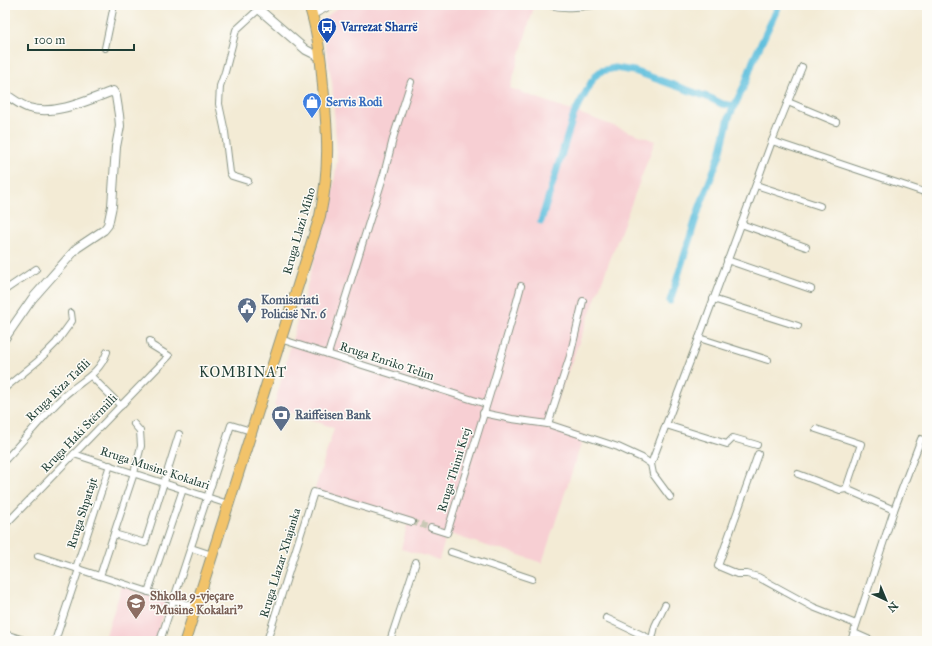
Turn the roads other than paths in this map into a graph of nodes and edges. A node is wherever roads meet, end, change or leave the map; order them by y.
1 (114, 5) edge
2 (309, 5) edge
3 (332, 5) edge
4 (549, 5) edge
5 (594, 5) edge
6 (257, 7) edge
7 (313, 15) junction
8 (105, 48) dead end
9 (320, 57) junction
10 (802, 67) dead end
11 (411, 82) dead end
12 (5, 94) edge
13 (788, 102) junction
14 (836, 122) dead end
15 (772, 140) junction
16 (248, 181) dead end
17 (756, 185) junction
18 (924, 192) dead end
19 (820, 206) dead end
20 (741, 224) junction
21 (806, 247) dead end
22 (727, 260) junction
23 (36, 269) dead end
24 (521, 286) dead end
25 (811, 289) dead end
26 (5, 290) edge
27 (713, 299) junction
28 (582, 301) dead end
29 (71, 313) dead end
30 (798, 326) dead end
31 (5, 338) edge
32 (699, 338) junction
33 (280, 339) junction
34 (150, 341) dead end
35 (108, 352) dead end
36 (328, 354) junction
37 (768, 360) dead end
38 (91, 376) junction
39 (5, 388) edge
40 (486, 404) junction
41 (121, 406) junction
42 (483, 413) junction
43 (134, 424) dead end
44 (548, 424) junction
45 (666, 425) junction
46 (816, 429) dead end
47 (251, 431) junction
48 (179, 434) dead end
49 (921, 439) dead end
50 (757, 445) dead end
51 (74, 454) junction
52 (758, 454) dead end
53 (5, 460) edge
54 (651, 464) junction
55 (110, 465) junction
56 (134, 473) junction
57 (798, 474) dead end
58 (163, 483) junction
59 (183, 489) junction
60 (846, 489) junction
61 (207, 497) junction
62 (670, 497) dead end
63 (228, 504) junction
64 (894, 510) junction
65 (412, 522) tunnel mouth
66 (5, 525) edge
67 (431, 528) tunnel mouth
68 (114, 534) junction
69 (191, 548) junction
70 (451, 552) dead end
71 (212, 555) junction
72 (38, 556) dead end
73 (416, 562) dead end
74 (77, 569) junction
75 (100, 576) junction
76 (532, 579) dead end
77 (148, 592) junction
78 (174, 600) junction
79 (664, 605) dead end
80 (195, 607) junction
81 (606, 618) dead end
82 (856, 624) junction
83 (854, 633) junction
84 (5, 634) edge
85 (654, 640) edge
86 (27, 641) edge
87 (55, 641) edge
88 (161, 641) edge
89 (184, 641) edge
90 (267, 641) edge
91 (390, 641) edge
92 (851, 641) edge
93 (872, 641) edge

1 - 8 street
2 - 7 main road, Rruga Llazi Miho
3 - 7 street
4 - 5 street
6 - 9 street
6 - 16 street
7 - 9 main road, Rruga Llazi Miho
9 - 33 main road, Rruga Llazi Miho
10 - 13 street
11 - 36 street
12 - 31 street
13 - 14 street
13 - 15 street
15 - 17 street
15 - 18 street
17 - 19 street
17 - 20 street
20 - 21 street
20 - 22 street
22 - 25 street
22 - 27 street
23 - 26 street
24 - 40 street, Rruga Thimi Krej
27 - 30 street
27 - 32 street
28 - 44 street
29 - 39 street
32 - 37 street
32 - 45 street
33 - 36 street, Rruga Enriko Telim
33 - 47 main road, Rruga Llazi Miho
34 - 41 street, Rruga Haki Stërmilli
35 - 38 street, Rruga Riza Tafili
36 - 40 street, Rruga Enriko Telim
38 - 41 street
38 - 53 street, Rruga Riza Tafili
40 - 42 street, Rruga Thimi Krej
41 - 51 street, Rruga Haki Stërmilli
42 - 44 street
42 - 67 street, Rruga Thimi Krej
43 - 56 street
44 - 54 street
45 - 50 street
45 - 54 street
46 - 60 street
47 - 61 street
47 - 63 main road, Rruga Llazi Miho
48 - 58 street
49 - 64 street
51 - 55 street, Rruga Musine Kokalari
51 - 66 street, Rruga Haki Stërmilli
52 - 82 street
54 - 62 street
55 - 56 street, Rruga Musine Kokalari
55 - 74 street, Rruga Shpatajt
56 - 58 street, Rruga Musine Kokalari
56 - 68 street
57 - 60 street
58 - 59 street, Rruga Musine Kokalari
58 - 68 street
59 - 61 street, Rruga Musine Kokalari
59 - 77 street
60 - 64 street
61 - 63 street, Rruga Musine Kokalari
61 - 69 street
63 - 71 main road, Rruga Llazi Miho
64 - 82 street
65 - 90 street, Rruga Llazar Xhajanka
68 - 75 street
69 - 71 street
69 - 78 street
70 - 76 street
71 - 80 main road, Rruga Llazi Miho
72 - 74 street
73 - 91 street
74 - 75 street
74 - 87 street, Rruga Shpatajt
75 - 77 street
77 - 78 street
78 - 80 street
78 - 88 street
79 - 85 street
80 - 89 main road, Rruga Llazi Miho
81 - 85 street
82 - 83 street
83 - 92 street
83 - 93 street
84 - 86 street

